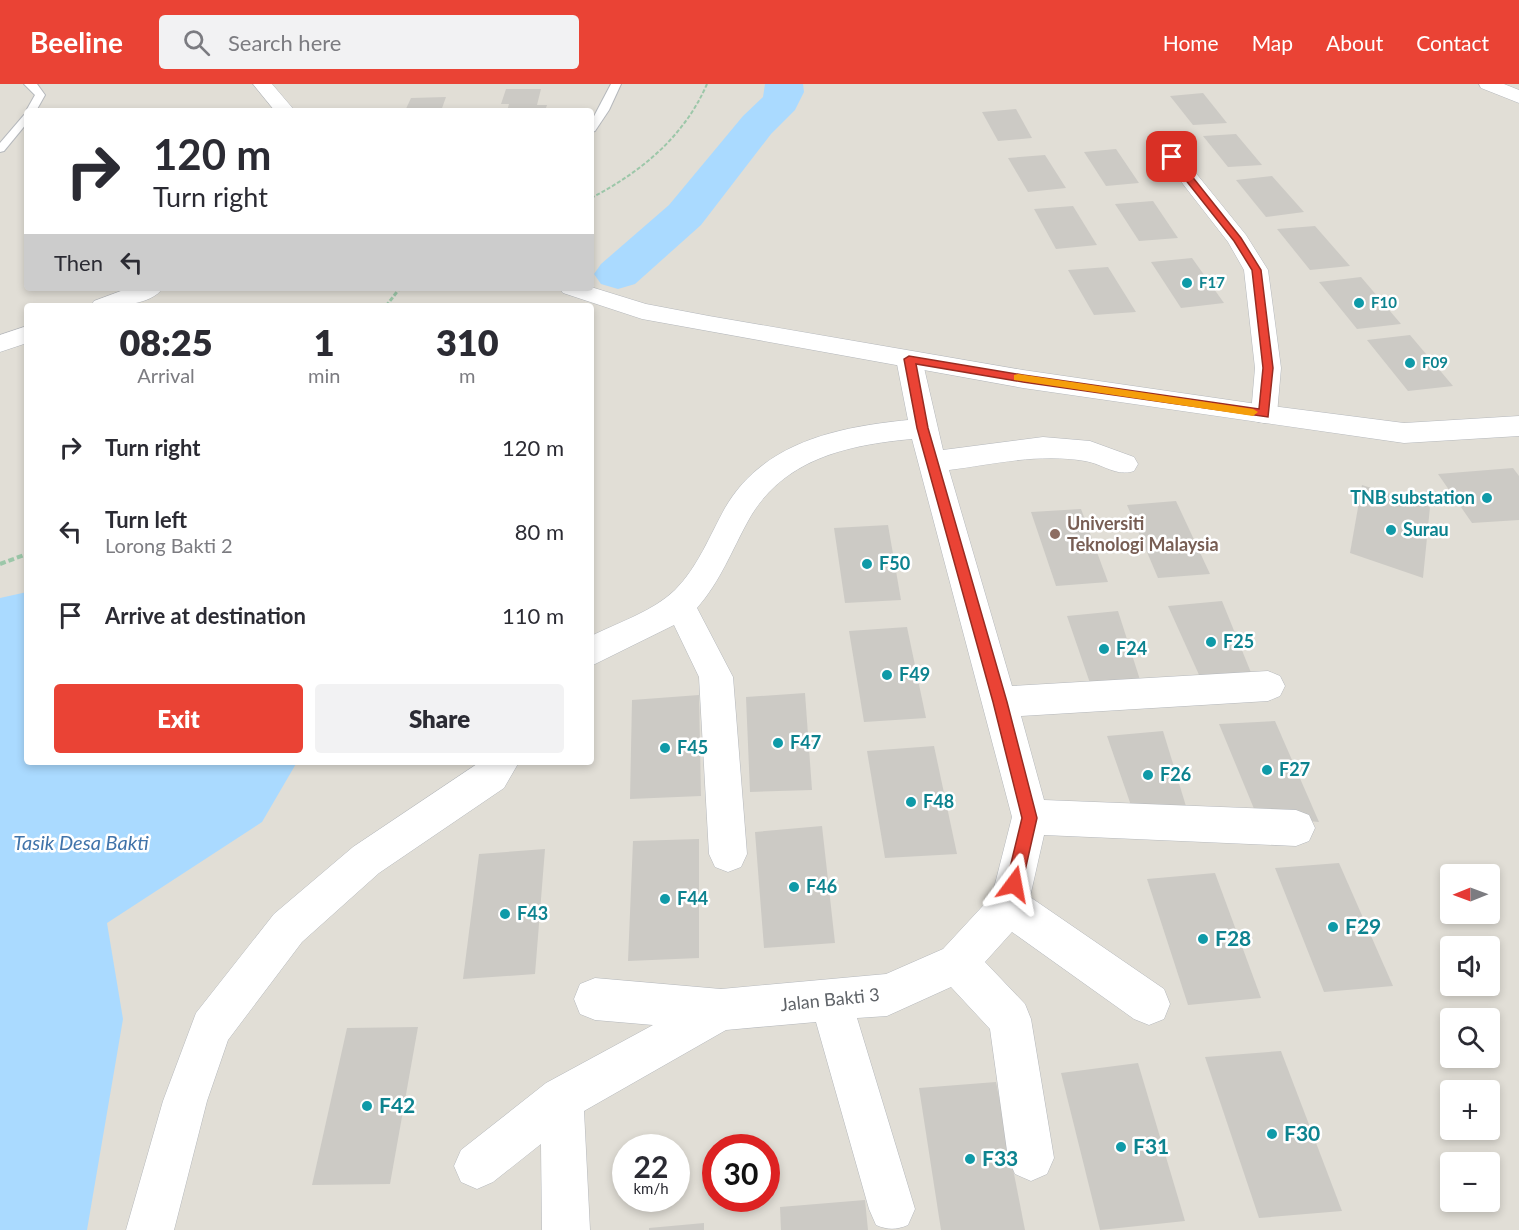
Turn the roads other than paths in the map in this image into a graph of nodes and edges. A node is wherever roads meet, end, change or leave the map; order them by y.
1 (29, 84) edge
2 (262, 84) edge
3 (616, 84) edge
4 (1488, 84) edge
5 (1519, 97) edge
6 (33, 108) edge
7 (282, 108) edge
8 (24, 120) edge
9 (594, 125) edge
10 (1158, 139) dead end
11 (0, 148) edge
12 (143, 291) edge
13 (580, 291) edge
14 (111, 303) edge
15 (24, 335) edge
16 (0, 344) edge
17 (909, 359) junction
18 (1264, 414) junction
19 (1519, 426) edge
20 (923, 428) junction
21 (933, 462) junction
22 (1124, 464) dead end
23 (680, 605) junction
24 (594, 650) edge
25 (1268, 686) dead end
26 (1000, 702) junction
27 (499, 765) edge
28 (1030, 818) junction
29 (1296, 828) dead end
30 (728, 854) dead end
31 (1009, 906) junction
32 (957, 963) junction
33 (595, 999) dead end
34 (831, 1001) junction
35 (1149, 1004) dead end
36 (722, 1010) junction
37 (562, 1099) junction
38 (1031, 1158) dead end
39 (477, 1166) dead end
40 (892, 1209) dead end
41 (150, 1230) edge
42 (566, 1230) edge

1 - 6 lane
2 - 7 street
3 - 9 lane
4 - 5 street
8 - 11 lane
10 - 18 street
12 - 14 street
13 - 17 street
15 - 16 street
17 - 18 street
17 - 20 street, Jalan Bakti 3
18 - 19 street
20 - 21 street, Jalan Bakti 3
20 - 23 street
21 - 22 street
21 - 26 street, Jalan Bakti 3
23 - 24 street
23 - 30 street
25 - 26 street
26 - 28 street, Jalan Bakti 3
27 - 41 street
28 - 29 street
28 - 31 street, Jalan Bakti 3
31 - 32 street, Jalan Bakti 3
31 - 35 street
32 - 34 street, Jalan Bakti 3
32 - 38 street
33 - 36 street, Jalan Bakti 3
34 - 36 street, Jalan Bakti 3
34 - 40 street
36 - 37 street
37 - 39 street
37 - 42 street

